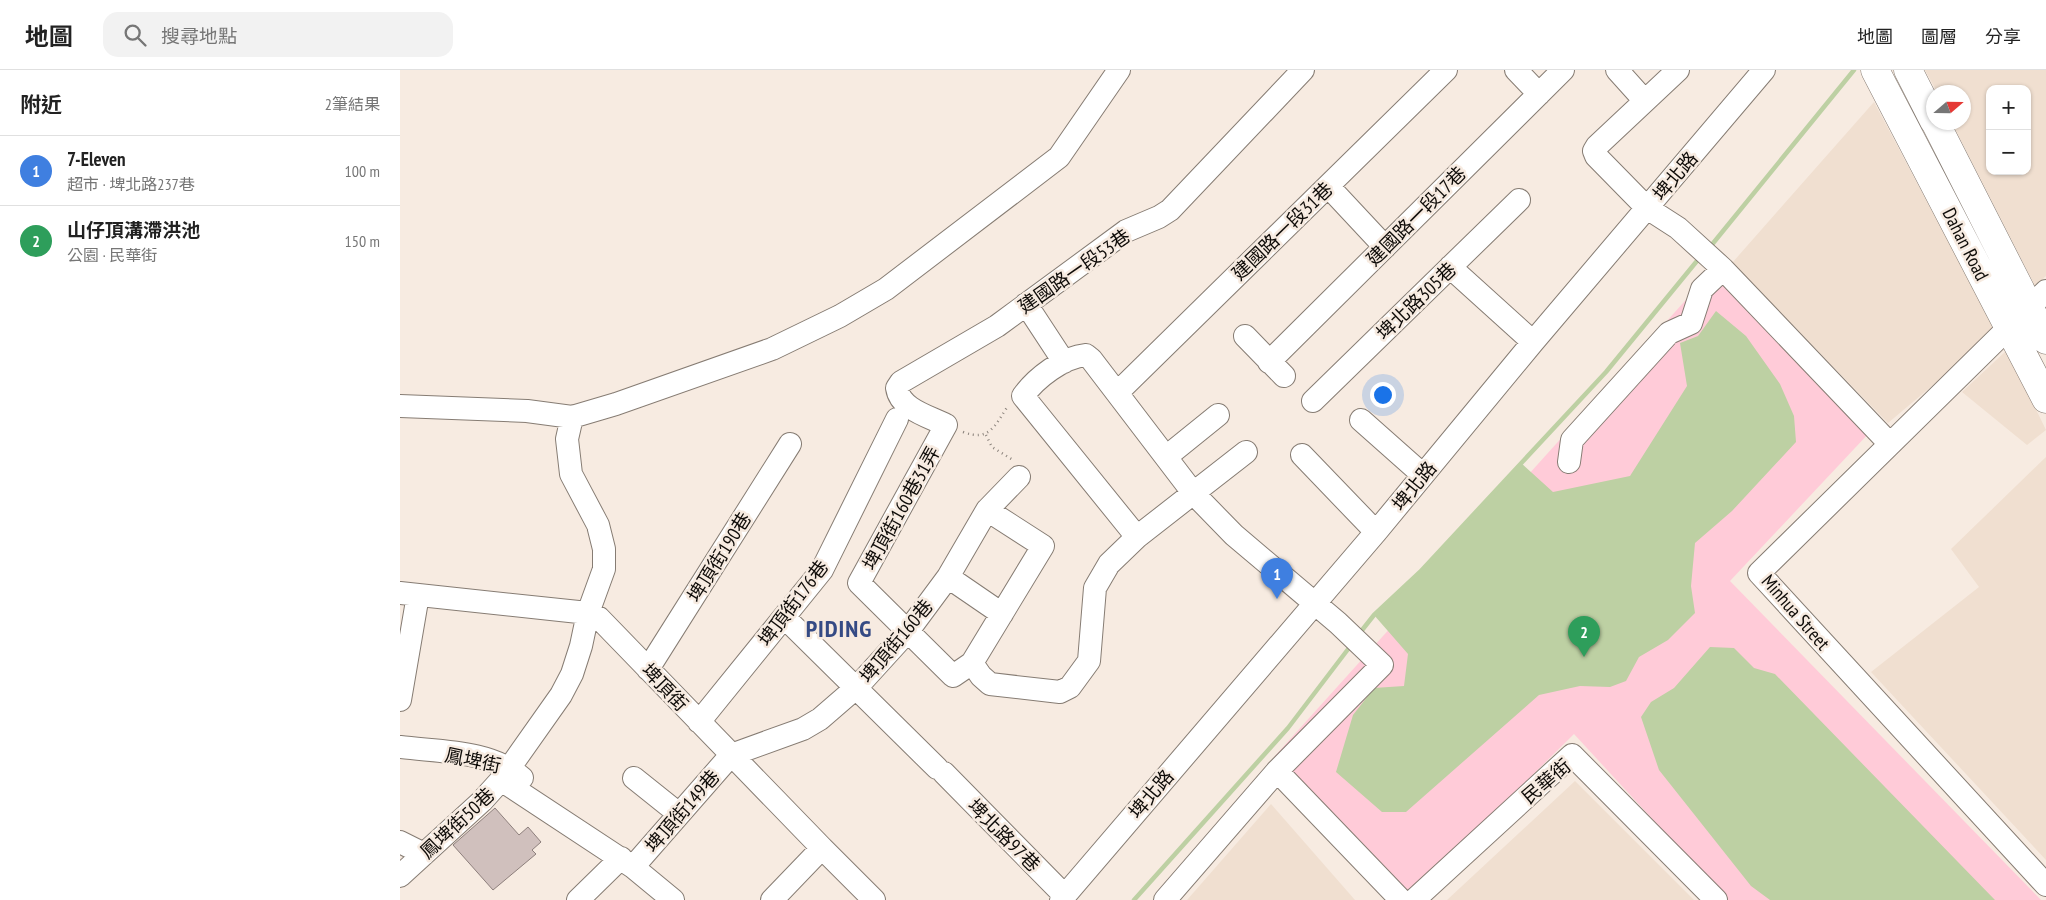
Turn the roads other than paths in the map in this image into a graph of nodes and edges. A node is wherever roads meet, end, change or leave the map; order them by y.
1 (1119, 70) edge
2 (1303, 70) edge
3 (1446, 70) edge
4 (1516, 70) edge
5 (1564, 70) edge
6 (1617, 70) edge
7 (1678, 70) edge
8 (1764, 70) edge
9 (1909, 72) edge
10 (1880, 80) edge
11 (1539, 94) junction
12 (1644, 100) junction
13 (1926, 106) edge
14 (1939, 130) edge
15 (1328, 186) junction
16 (1519, 200) dead end
17 (1648, 208) junction
18 (1385, 248) junction
19 (1450, 267) junction
20 (1723, 269) junction
21 (2038, 299) edge
22 (1026, 304) junction
23 (2009, 327) junction
24 (1245, 336) dead end
25 (2046, 340) edge
26 (1532, 342) junction
27 (1064, 362) junction
28 (1117, 393) junction
29 (2046, 399) edge
30 (1313, 401) dead end
31 (400, 406) edge
32 (1218, 415) dead end
33 (572, 417) junction
34 (897, 419) dead end
35 (1361, 420) dead end
36 (946, 425) joint
37 (790, 444) dead end
38 (1890, 444) junction
39 (1246, 452) dead end
40 (1302, 455) dead end
41 (1166, 457) junction
42 (1569, 462) dead end
43 (1424, 475) junction
44 (1018, 477) road end
45 (1194, 494) junction
46 (987, 510) junction
47 (1376, 532) junction
48 (1137, 536) junction
49 (948, 576) junction
50 (409, 594) edge
51 (1314, 603) junction
52 (588, 613) junction
53 (1002, 614) junction
54 (784, 617) junction
55 (908, 630) junction
56 (972, 663) junction
57 (648, 669) junction
58 (858, 687) junction
59 (400, 700) edge
60 (699, 722) junction
61 (400, 747) edge
62 (731, 755) junction
63 (1277, 771) junction
64 (506, 774) junction
65 (634, 778) dead end
66 (679, 814) junction
67 (400, 842) edge
68 (822, 848) junction
69 (424, 854) junction
70 (627, 862) junction
71 (400, 876) edge
72 (2046, 886) edge
73 (1063, 898) edge
74 (578, 900) edge
75 (673, 900) edge
76 (772, 900) edge
77 (874, 900) edge
78 (1165, 900) edge
79 (1401, 900) edge
80 (1414, 900) edge
81 (1716, 900) edge

1 - 33 street
2 - 22 street, 建國路一段53巷
3 - 15 street, 建國路一段31巷
4 - 11 street
5 - 11 street, 建國路一段17巷
6 - 12 street
7 - 12 street
8 - 17 street, 埤北路
9 - 13 main road, Dahan Road
10 - 23 main road, Dahan Road
11 - 18 street, 建國路一段17巷
12 - 17 street
14 - 21 main road, Dahan Road
15 - 18 street
15 - 28 street, 建國路一段31巷
16 - 19 street, 埤北路305巷
17 - 20 street
17 - 26 street, 埤北路
18 - 24 street, 建國路一段17巷
19 - 26 street
19 - 30 street, 埤北路305巷
20 - 38 street
20 - 42 street
21 - 23 street, Minhua Street
21 - 25 main road, Dahan Road
22 - 27 street
22 - 36 street, 建國路一段53巷
23 - 29 main road, Dahan Road
23 - 38 street, Minhua Street
26 - 43 street, 埤北路
27 - 28 street
27 - 48 street
28 - 41 street
31 - 33 street
32 - 41 street
33 - 52 street, 鳳埤街50巷
34 - 54 street, 埤頂街176巷
35 - 43 street
36 - 55 street, 埤頂街160巷31弄
37 - 57 street, 埤頂街190巷
38 - 72 street, Minhua Street
39 - 45 street
40 - 47 street
41 - 45 street
43 - 47 street, 埤北路
44 - 46 street, 埤頂街160巷
45 - 48 street
45 - 51 street
46 - 49 street, 埤頂街160巷
46 - 53 street
47 - 51 street, 埤北路
48 - 56 street
49 - 53 street
49 - 55 street, 埤頂街160巷
50 - 52 street
50 - 59 street
51 - 63 street
51 - 73 street, 埤北路
52 - 57 street, 埤頂街
52 - 64 street, 鳳埤街50巷
53 - 56 street
54 - 58 street, 埤北路97巷
54 - 60 street, 埤頂街176巷
55 - 56 street
55 - 58 street, 埤頂街160巷
57 - 60 street, 埤頂街
58 - 62 street, 埤頂街160巷
58 - 73 street, 埤北路97巷
60 - 62 street, 埤頂街
61 - 64 street, 鳳埤街
62 - 66 street, 埤頂街149巷
62 - 68 street, 埤頂街
63 - 78 street
63 - 79 street
64 - 69 street, 鳳埤街50巷
64 - 70 street, 鳳埤街
65 - 66 street
66 - 70 street, 埤頂街149巷
67 - 69 street
68 - 76 street
68 - 77 street, 埤頂街
69 - 71 street, 鳳埤街50巷
70 - 74 street, 埤頂街149巷
70 - 75 street, 鳳埤街
80 - 81 street, 民華街

